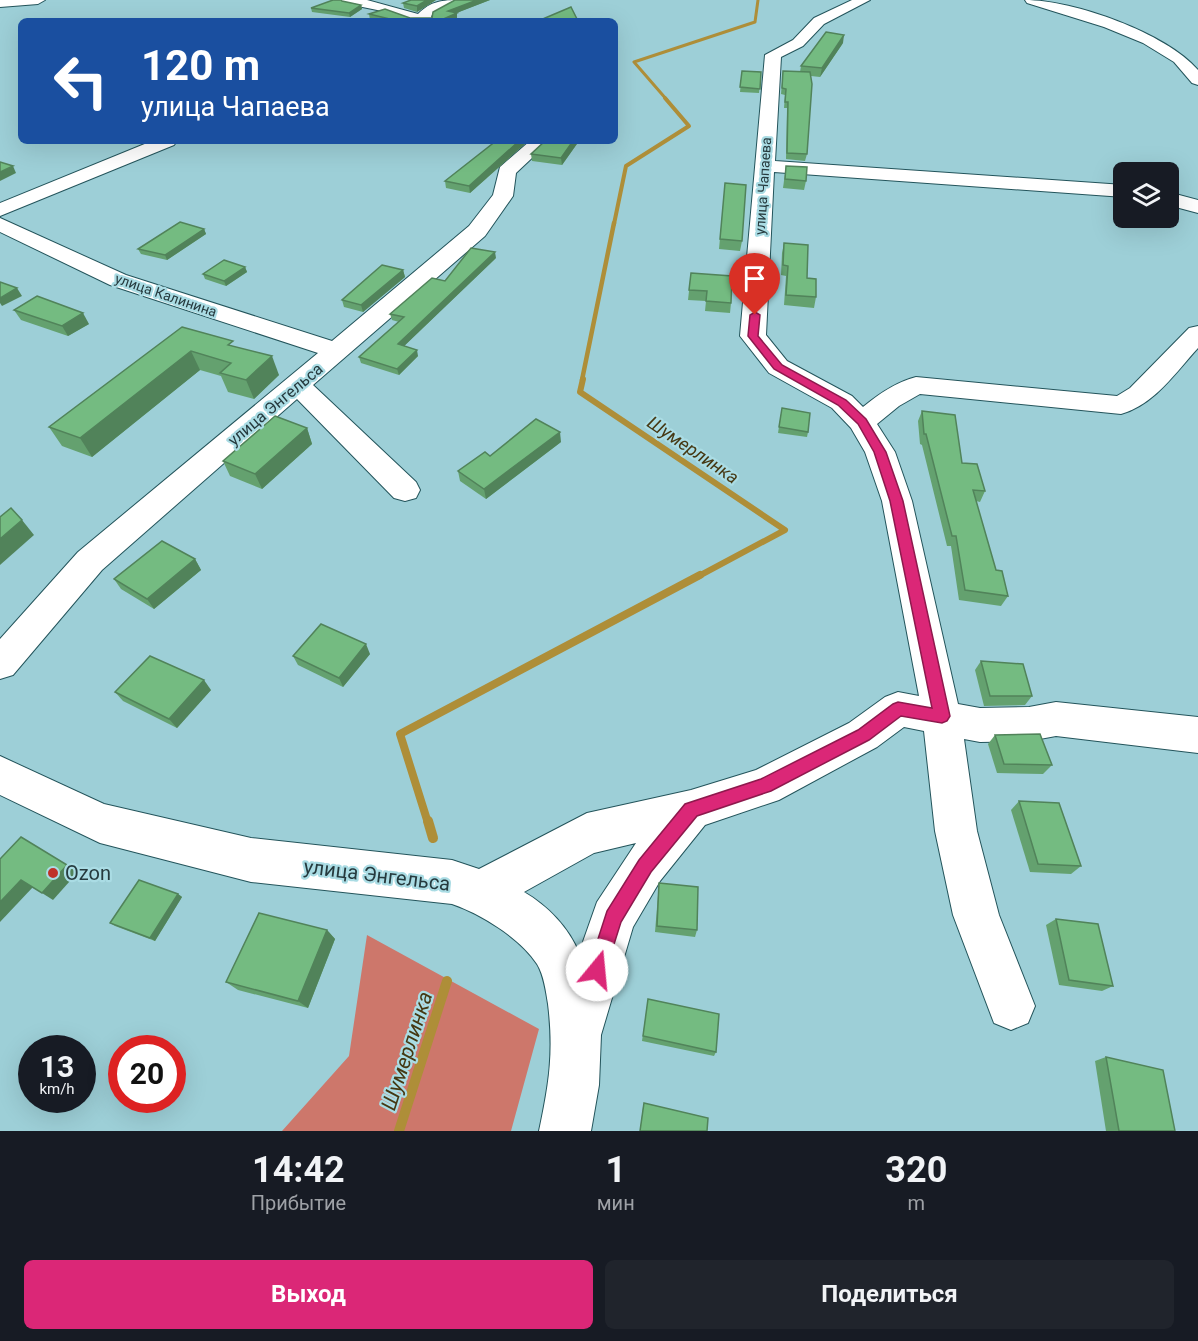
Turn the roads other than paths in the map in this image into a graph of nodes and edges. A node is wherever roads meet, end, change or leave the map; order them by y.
1 (38, 0) edge
2 (348, 0) edge
3 (453, 0) edge
4 (863, 0) edge
5 (1032, 0) edge
6 (0, 3) edge
7 (435, 6) junction
8 (391, 9) junction
9 (416, 18) edge
10 (424, 18) edge
11 (1198, 81) edge
12 (161, 144) edge
13 (538, 144) edge
14 (765, 166) junction
15 (1113, 190) edge
16 (1179, 201) edge
17 (1198, 207) edge
18 (0, 210) edge
19 (0, 224) edge
20 (1198, 333) edge
21 (338, 351) junction
22 (298, 385) junction
23 (862, 422) junction
24 (405, 490) dead end
25 (0, 664) edge
26 (942, 716) junction
27 (1198, 735) edge
28 (0, 775) edge
29 (691, 810) junction
30 (480, 892) junction
31 (1011, 1006) dead end
32 (577, 1039) junction
33 (565, 1131) edge

1 - 6 street
2 - 8 street
3 - 7 street
4 - 14 street, улица Чапаева
5 - 11 street
7 - 8 street
7 - 10 street
8 - 9 street
12 - 18 street
13 - 21 street, улица Энгельса
14 - 15 street
14 - 23 street, улица Чапаева
16 - 17 street
19 - 21 street, улица Калинина
20 - 23 street
21 - 22 street, улица Энгельса
22 - 24 street
22 - 25 street, улица Энгельса
23 - 26 street, улица Чапаева
26 - 27 street
26 - 29 street
26 - 31 street, улица Чапаева
28 - 30 street, улица Энгельса
29 - 30 street
29 - 32 street
30 - 32 street, улица Энгельса
32 - 33 street

